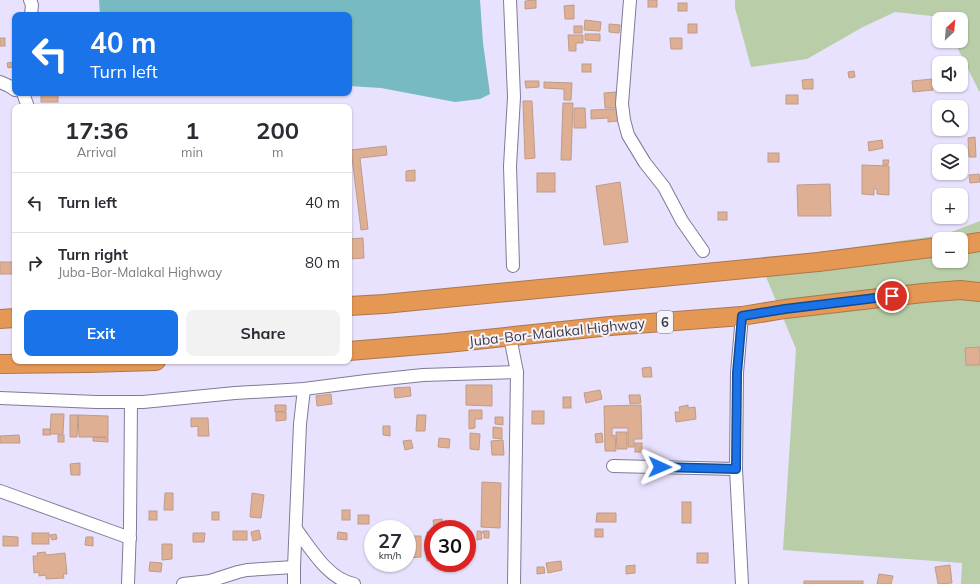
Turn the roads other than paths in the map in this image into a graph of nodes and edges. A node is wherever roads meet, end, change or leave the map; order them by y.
1 (30, 0) edge
2 (510, 0) edge
3 (630, 0) edge
4 (31, 12) edge
5 (0, 82) edge
6 (12, 88) edge
7 (980, 242) edge
8 (968, 243) edge
9 (932, 248) edge
10 (703, 251) dead end
11 (513, 266) dead end
12 (980, 292) edge
13 (352, 306) edge
14 (742, 316) junction
15 (12, 318) edge
16 (0, 319) edge
17 (510, 337) junction
18 (352, 351) edge
19 (0, 364) edge
20 (12, 364) edge
21 (517, 372) junction
22 (304, 389) junction
23 (0, 398) edge
24 (131, 402) junction
25 (614, 466) dead end
26 (736, 469) junction
27 (0, 491) edge
28 (296, 529) junction
29 (130, 538) junction
30 (294, 567) junction
31 (128, 584) edge
32 (186, 584) edge
33 (294, 584) edge
34 (354, 584) edge
35 (514, 584) edge
36 (742, 584) edge

1 - 4 street
2 - 11 street
3 - 10 street
5 - 6 street
7 - 8 highway
9 - 13 highway
12 - 14 highway, Juba-Bor-Malakal Highway / 6
14 - 17 highway, Juba-Bor-Malakal Highway / 6
14 - 26 street
15 - 16 highway
17 - 18 highway, Juba-Bor-Malakal Highway / 6
17 - 21 street
19 - 20 highway
21 - 22 street
21 - 35 street
22 - 24 street
22 - 28 street
23 - 24 street
24 - 29 street
25 - 26 street
26 - 36 street
27 - 29 street
28 - 30 street
28 - 34 street
29 - 31 street
30 - 32 street
30 - 33 street

